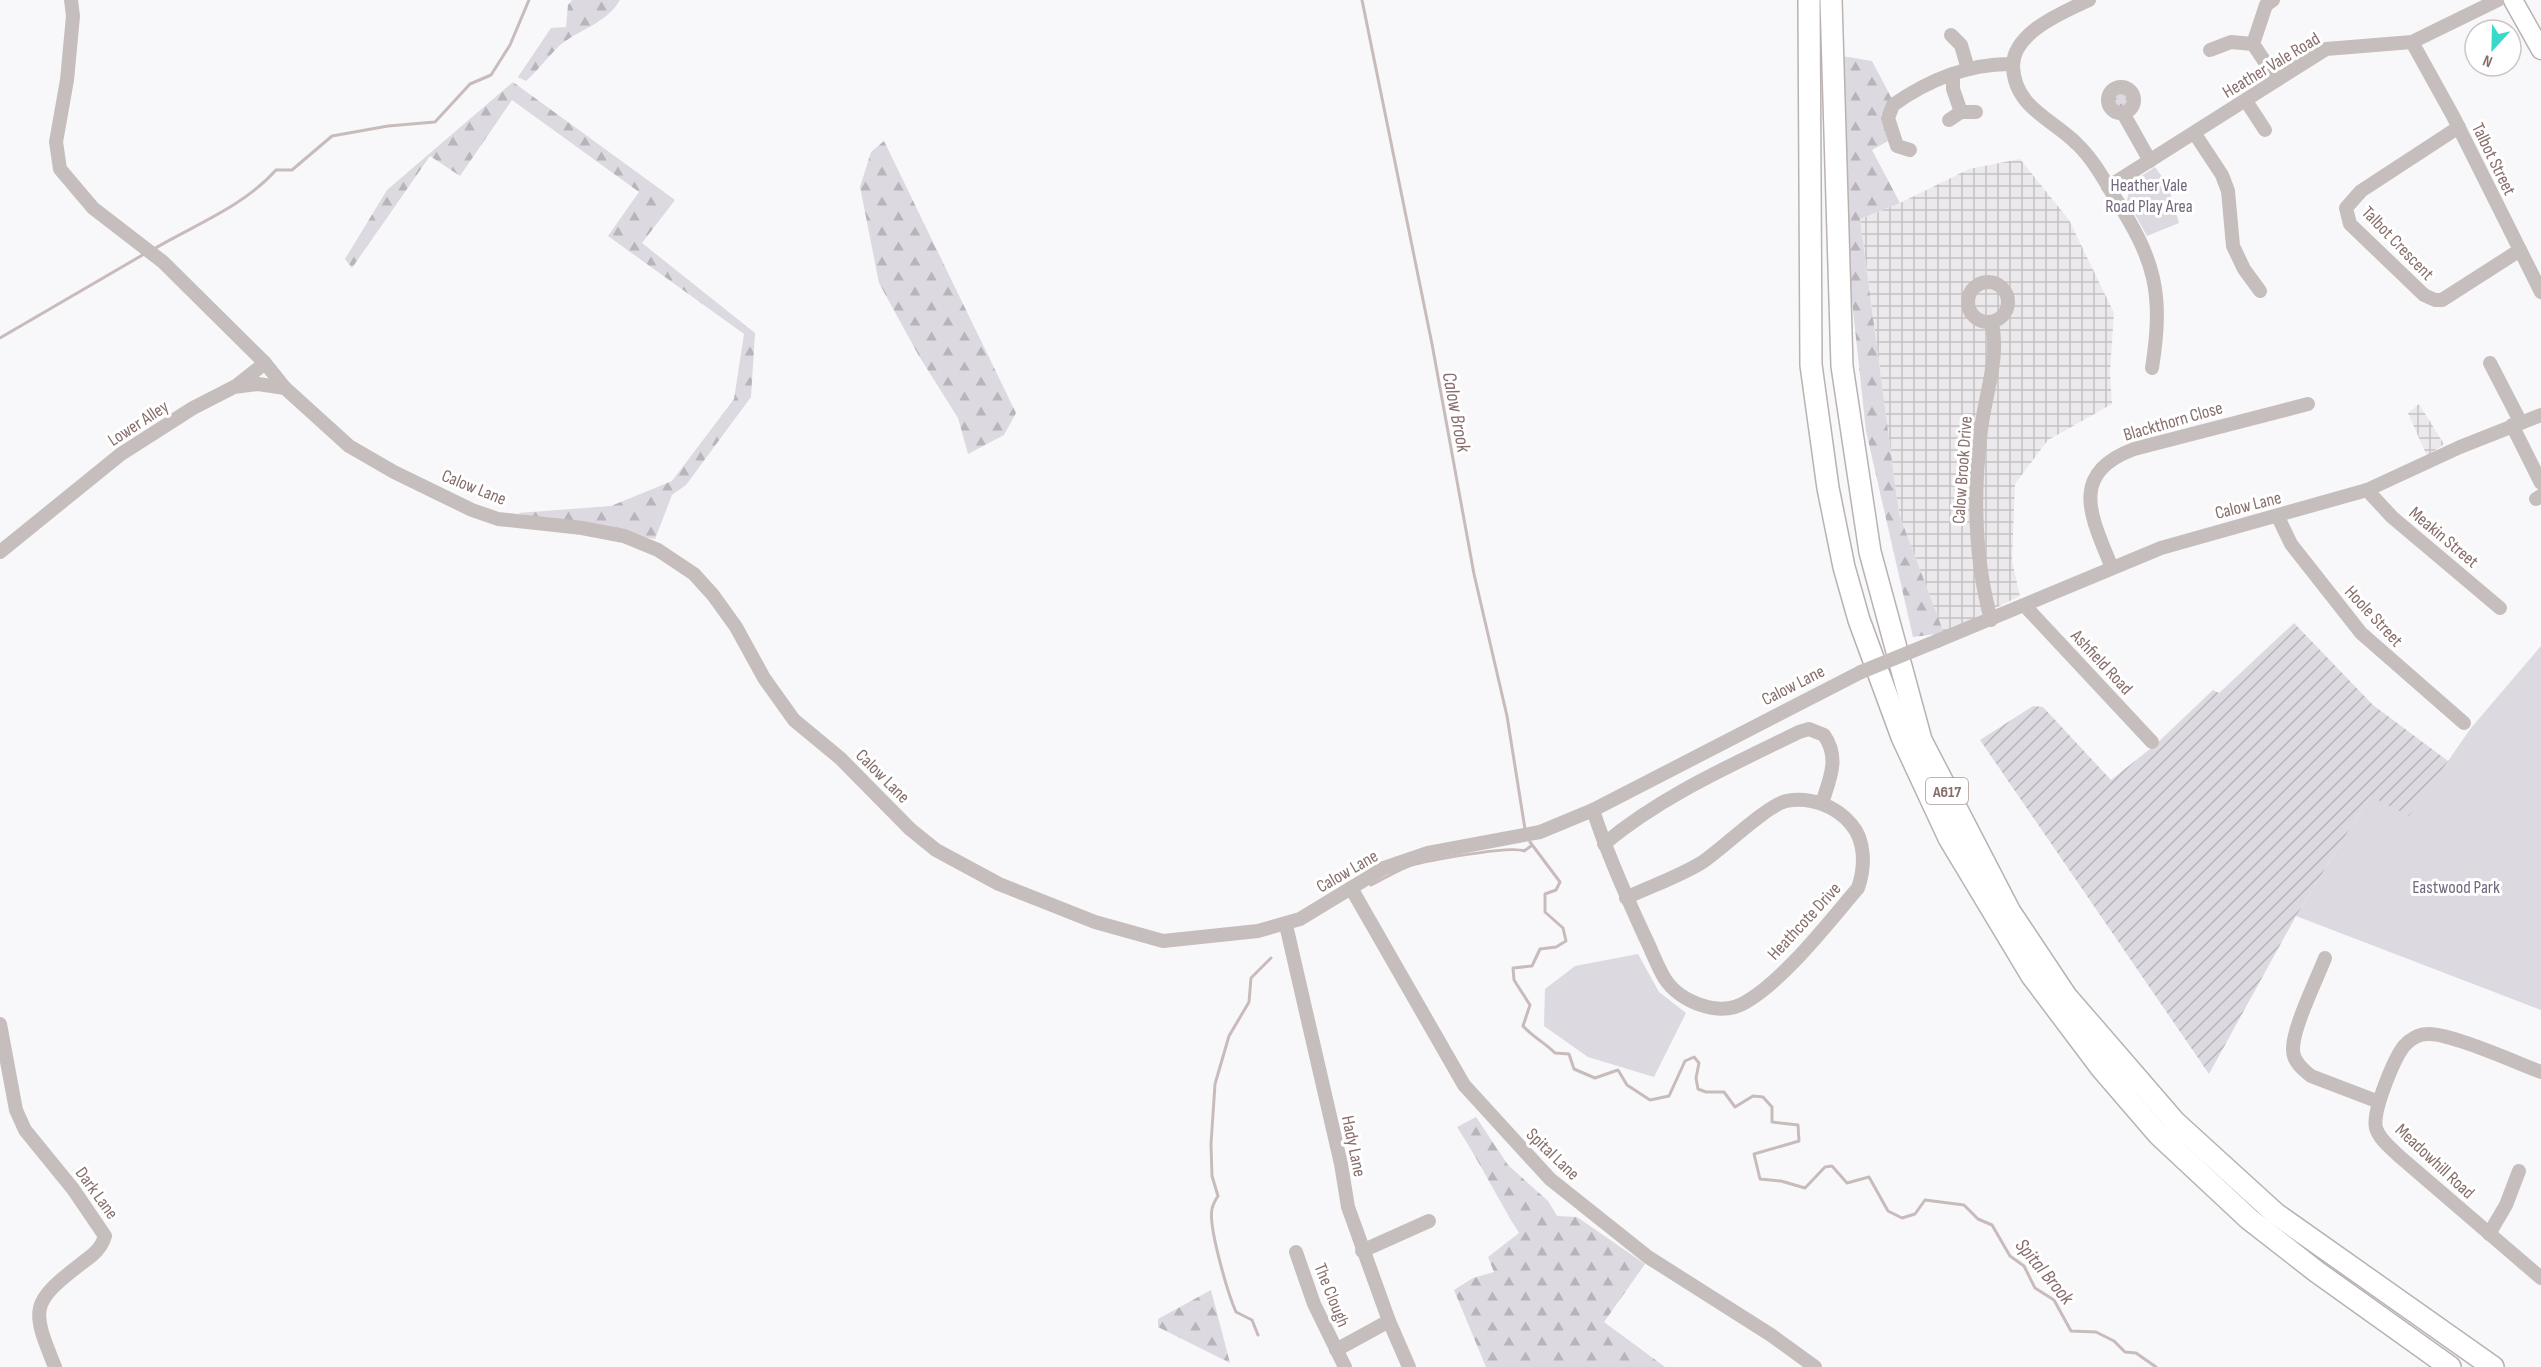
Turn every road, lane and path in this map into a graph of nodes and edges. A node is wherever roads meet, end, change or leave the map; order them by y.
1 (71, 0) edge
2 (1809, 0) edge
3 (1831, 0) edge
4 (2089, 0) edge
5 (2273, 0) edge
6 (2498, 0) edge
7 (2512, 0) edge
8 (2074, 3) edge
9 (1951, 35) dead end
10 (2412, 42) junction
11 (2253, 44) junction
12 (2210, 50) dead end
13 (2541, 50) edge
14 (2013, 64) junction
15 (1968, 69) junction
16 (1953, 74) junction
17 (2277, 80) junction
18 (2246, 101) junction
19 (1961, 112) junction
20 (1976, 112) dead end
21 (2123, 113) dead end
22 (1949, 120) dead end
23 (2458, 128) junction
24 (2265, 130) dead end
25 (2195, 134) junction
26 (1899, 151) dead end
27 (2150, 161) junction
28 (2108, 187) junction
29 (2520, 250) junction
30 (2260, 291) dead end
31 (2541, 292) edge
32 (1992, 322) dead end
33 (265, 363) junction
34 (2490, 363) dead end
35 (2152, 368) dead end
36 (234, 387) junction
37 (285, 388) junction
38 (2308, 404) dead end
39 (2541, 415) edge
40 (2516, 423) junction
41 (2541, 483) edge
42 (2367, 490) junction
43 (2278, 517) junction
44 (0, 552) edge
45 (2112, 568) junction
46 (2025, 606) junction
47 (2500, 608) dead end
48 (1991, 620) junction
49 (2464, 723) dead end
50 (2151, 742) dead end
51 (1822, 803) junction
52 (1593, 810) junction
53 (1604, 844) junction
54 (1351, 888) junction
55 (1626, 897) junction
56 (1286, 925) junction
57 (2325, 958) dead end
58 (0, 1024) edge
59 (2541, 1072) edge
60 (2379, 1102) junction
61 (2518, 1171) dead end
62 (1429, 1221) dead end
63 (2489, 1234) junction
64 (1362, 1251) junction
65 (1296, 1252) dead end
66 (2541, 1278) edge
67 (1389, 1321) junction
68 (1336, 1350) junction
69 (55, 1367) edge
70 (1345, 1367) edge
71 (1409, 1367) edge
72 (1815, 1367) edge
73 (2450, 1367) edge
74 (2493, 1367) edge

1 - 33 street, Calow Lane
2 - 73 highway, A617
3 - 74 highway, A617
4 - 8 street
5 - 11 street
6 - 10 street, Heather Vale Road
7 - 13 main road
8 - 14 street
9 - 15 street
10 - 17 street, Heather Vale Road
10 - 23 street, Talbot Street
11 - 12 street
11 - 17 street
14 - 15 street
14 - 28 street
15 - 16 street
16 - 19 street
16 - 26 street
17 - 18 street, Heather Vale Road
18 - 24 street
18 - 25 street, Heather Vale Road
19 - 20 street
19 - 22 street
21 - 27 street
23 - 29 street, Talbot Street
23 - 29 street, Talbot Crescent
25 - 27 street, Heather Vale Road
25 - 30 street
27 - 28 street, Heather Vale Road
28 - 35 street
29 - 31 street, Talbot Street
32 - 48 street, Calow Brook Drive
33 - 36 street
33 - 37 street, Calow Lane
34 - 40 street
36 - 37 street, Lower Alley
36 - 44 street, Lower Alley
37 - 56 street, Calow Lane
38 - 45 street, Blackthorn Close
39 - 40 street, Calow Lane
40 - 41 street
40 - 42 street, Calow Lane
42 - 43 street, Calow Lane
42 - 47 street, Meakin Street
43 - 45 street, Calow Lane
43 - 49 street, Hoole Street
45 - 46 street, Calow Lane
46 - 48 street, Calow Lane
46 - 50 street, Ashfield Road
48 - 52 street, Calow Lane, bridge
51 - 53 street
51 - 55 street, Heathcote Drive
51 - 55 street, Heathcote Drive
52 - 53 street, Heathcote Drive
52 - 54 street, Calow Lane
53 - 55 street, Heathcote Drive
54 - 56 street, Calow Lane
54 - 72 street, Spital Lane
56 - 64 street, Hady Lane
57 - 60 street
58 - 69 street, Dark Lane
59 - 60 street, Meadowhill Road
60 - 63 street, Meadowhill Road
61 - 63 street
62 - 64 street
63 - 66 street, Meadowhill Road
64 - 67 street, Hady Lane
65 - 68 street, The Clough
67 - 68 street, The Clough
67 - 71 street, Hady Lane
68 - 70 street, The Clough

